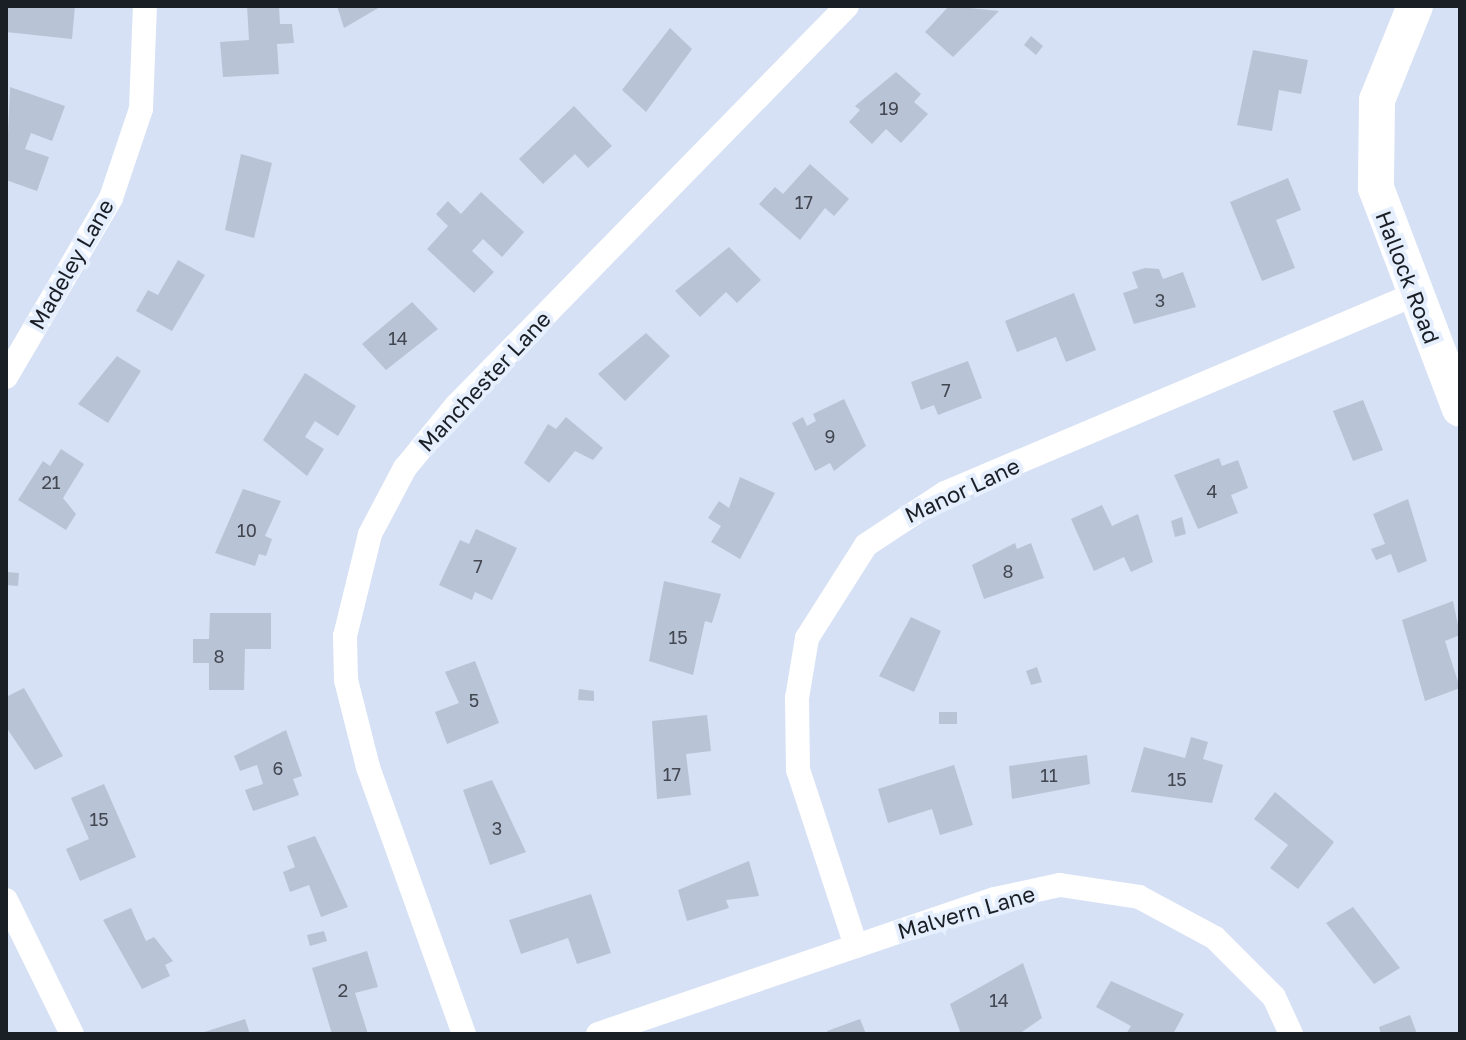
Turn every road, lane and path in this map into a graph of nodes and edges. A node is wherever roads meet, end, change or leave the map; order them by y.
1 (145, 6) edge
2 (847, 6) edge
3 (1415, 6) edge
4 (1413, 295) junction
5 (6, 377) edge
6 (1460, 409) edge
7 (6, 900) edge
8 (856, 946) junction
9 (72, 1034) edge
10 (464, 1034) edge
11 (598, 1034) edge
12 (1291, 1034) edge

1 - 5 street, Madeley Lane
2 - 10 street, Manchester Lane
3 - 4 street, Hallock Road
4 - 6 street, Hallock Road
4 - 8 street, Manor Lane
7 - 9 street
8 - 11 street, Malvern Lane
8 - 12 street, Malvern Lane

